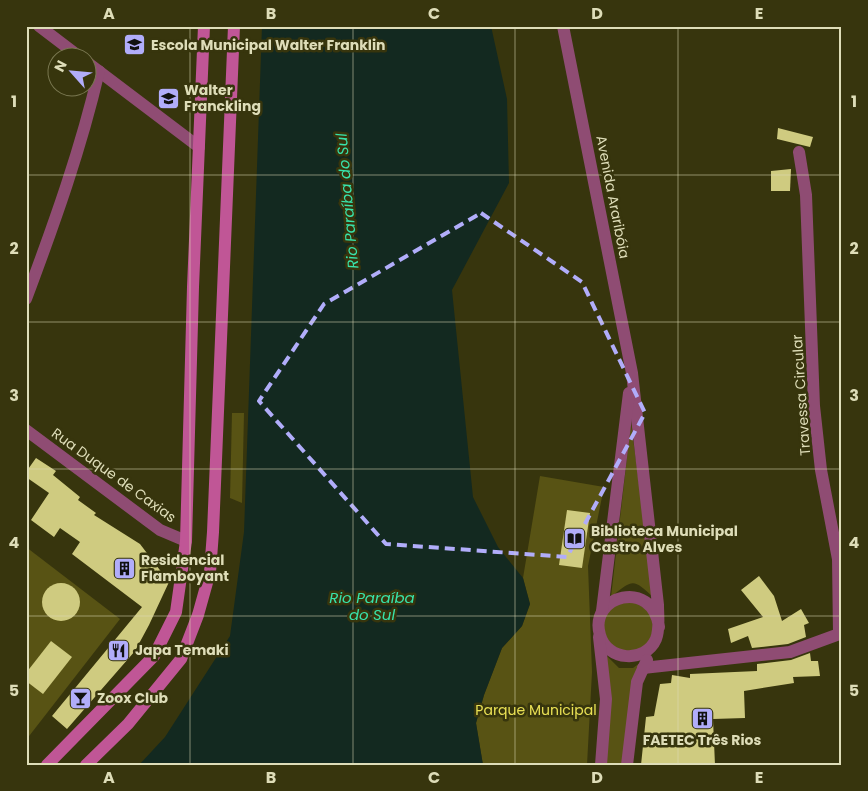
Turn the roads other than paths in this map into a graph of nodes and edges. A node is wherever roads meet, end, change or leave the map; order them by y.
1 (39, 26) edge
2 (204, 26) edge
3 (234, 26) edge
4 (563, 26) edge
5 (67, 48) edge
6 (99, 72) joint
7 (199, 147) junction
8 (799, 152) dead end
9 (26, 299) edge
10 (632, 373) junction
11 (26, 430) edge
12 (186, 541) junction
13 (602, 611) junction
14 (598, 630) junction
15 (658, 632) junction
16 (840, 634) edge
17 (642, 668) junction
18 (47, 765) edge
19 (86, 765) edge
20 (601, 765) edge
21 (628, 765) edge

1 - 5 street
2 - 7 main road
3 - 19 main road
4 - 10 street, Avenida Araribóia
6 - 7 street
6 - 9 street
7 - 12 main road
8 - 16 street, Travessa Circular
10 - 13 street, Avenida Araribóia
10 - 15 street, Avenida Araribóia
11 - 12 street, Rua Duque de Caxias
12 - 18 main road
13 - 14 street
13 - 15 street
14 - 15 street
14 - 20 street
15 - 17 street
16 - 17 street, Travessa Circular
17 - 21 street

